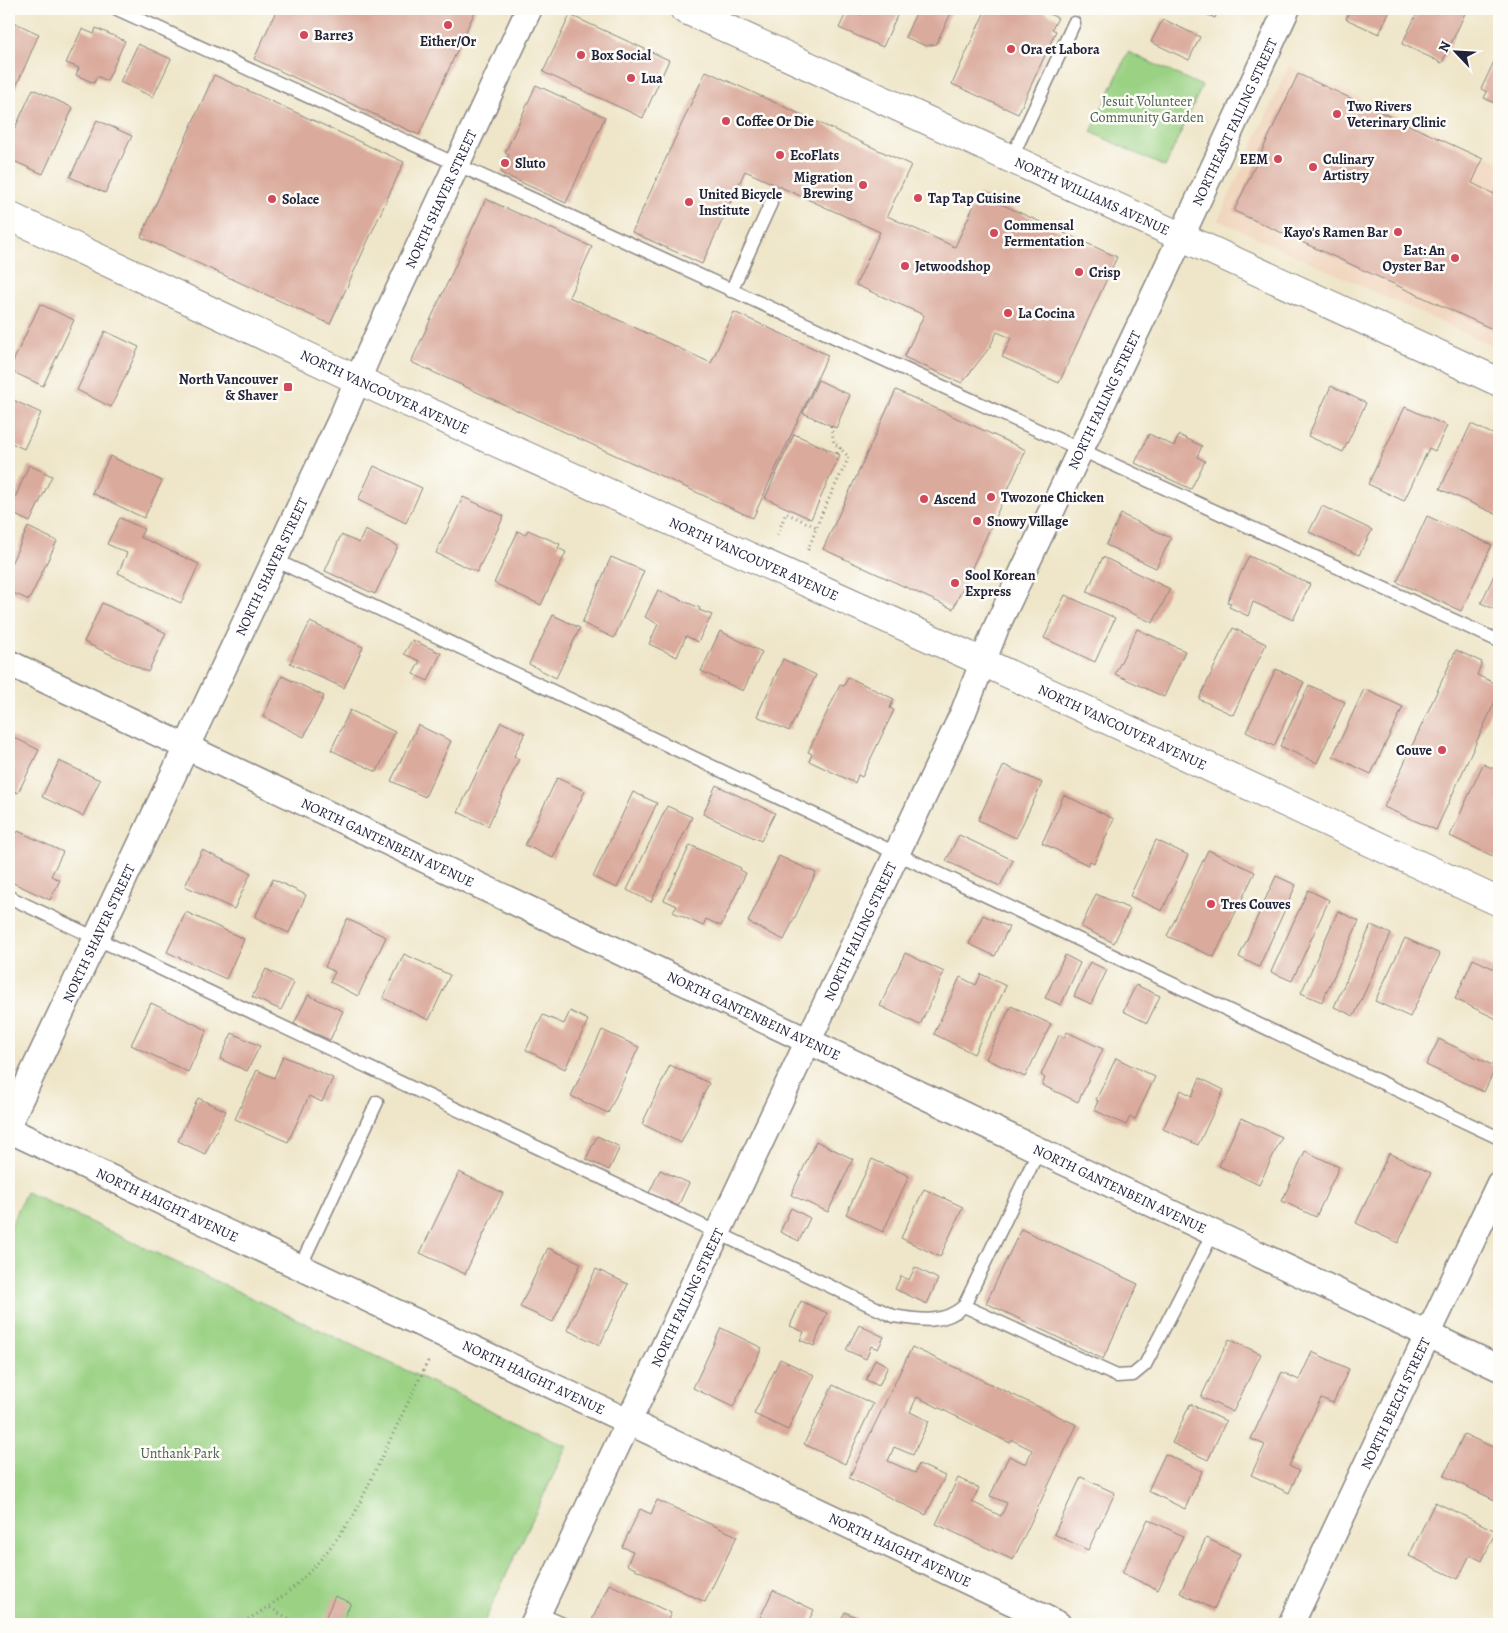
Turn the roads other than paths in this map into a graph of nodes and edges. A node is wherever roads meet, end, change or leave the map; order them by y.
1 (117, 9) edge
2 (529, 9) edge
3 (684, 9) edge
4 (1287, 9) edge
5 (1074, 23) dead end
6 (1011, 159) junction
7 (456, 165) junction
8 (772, 203) dead end
9 (9, 216) edge
10 (1182, 236) junction
11 (731, 291) junction
12 (358, 380) junction
13 (1499, 382) edge
14 (1080, 451) junction
15 (275, 560) junction
16 (1499, 641) edge
17 (983, 662) junction
18 (9, 663) edge
19 (186, 747) junction
20 (898, 852) junction
21 (9, 897) edge
22 (1499, 902) edge
23 (96, 938) junction
24 (808, 1042) junction
25 (377, 1102) dead end
26 (9, 1123) edge
27 (9, 1130) edge
28 (1499, 1138) edge
29 (1039, 1150) junction
30 (1499, 1184) edge
31 (718, 1232) junction
32 (1213, 1233) junction
33 (300, 1266) junction
34 (964, 1306) junction
35 (1427, 1334) junction
36 (1499, 1368) edge
37 (628, 1422) junction
38 (535, 1618) edge
39 (563, 1624) edge
40 (1058, 1624) edge
41 (1290, 1624) edge

1 - 7 lane
2 - 7 street, NORTH SHAVER STREET
3 - 6 main road, NORTH WILLIAMS AVENUE
4 - 10 street, NORTHEAST FAILING STREET
5 - 6 lane
6 - 10 main road, NORTH WILLIAMS AVENUE
7 - 11 lane
7 - 12 street, NORTH SHAVER STREET
8 - 11 lane
9 - 12 main road, NORTH VANCOUVER AVENUE
10 - 13 main road, NORTH WILLIAMS AVENUE
10 - 14 street, NORTH FAILING STREET
11 - 14 lane
12 - 15 street, NORTH SHAVER STREET
12 - 17 main road, NORTH VANCOUVER AVENUE
14 - 16 lane
14 - 17 street, NORTH FAILING STREET
15 - 19 street, NORTH SHAVER STREET
15 - 20 lane
17 - 20 street, NORTH FAILING STREET
17 - 22 main road, NORTH VANCOUVER AVENUE
18 - 19 street, NORTH GANTENBEIN AVENUE
19 - 23 street, NORTH SHAVER STREET
19 - 24 street, NORTH GANTENBEIN AVENUE
20 - 24 street, NORTH FAILING STREET
20 - 28 lane
21 - 23 lane
23 - 26 street, NORTH SHAVER STREET
23 - 31 lane
24 - 29 street, NORTH GANTENBEIN AVENUE
24 - 31 street, NORTH FAILING STREET
25 - 33 lane
27 - 33 street, NORTH HAIGHT AVENUE
29 - 32 street, NORTH GANTENBEIN AVENUE
29 - 34 lane
30 - 35 street, NORTH BEECH STREET
31 - 34 lane
31 - 37 street, NORTH FAILING STREET
32 - 34 lane
32 - 35 street, NORTH GANTENBEIN AVENUE
33 - 37 street, NORTH HAIGHT AVENUE
35 - 36 street, NORTH GANTENBEIN AVENUE
35 - 41 street, NORTH BEECH STREET
37 - 38 street, NORTH FAILING STREET
37 - 40 street, NORTH HAIGHT AVENUE
38 - 39 lane

